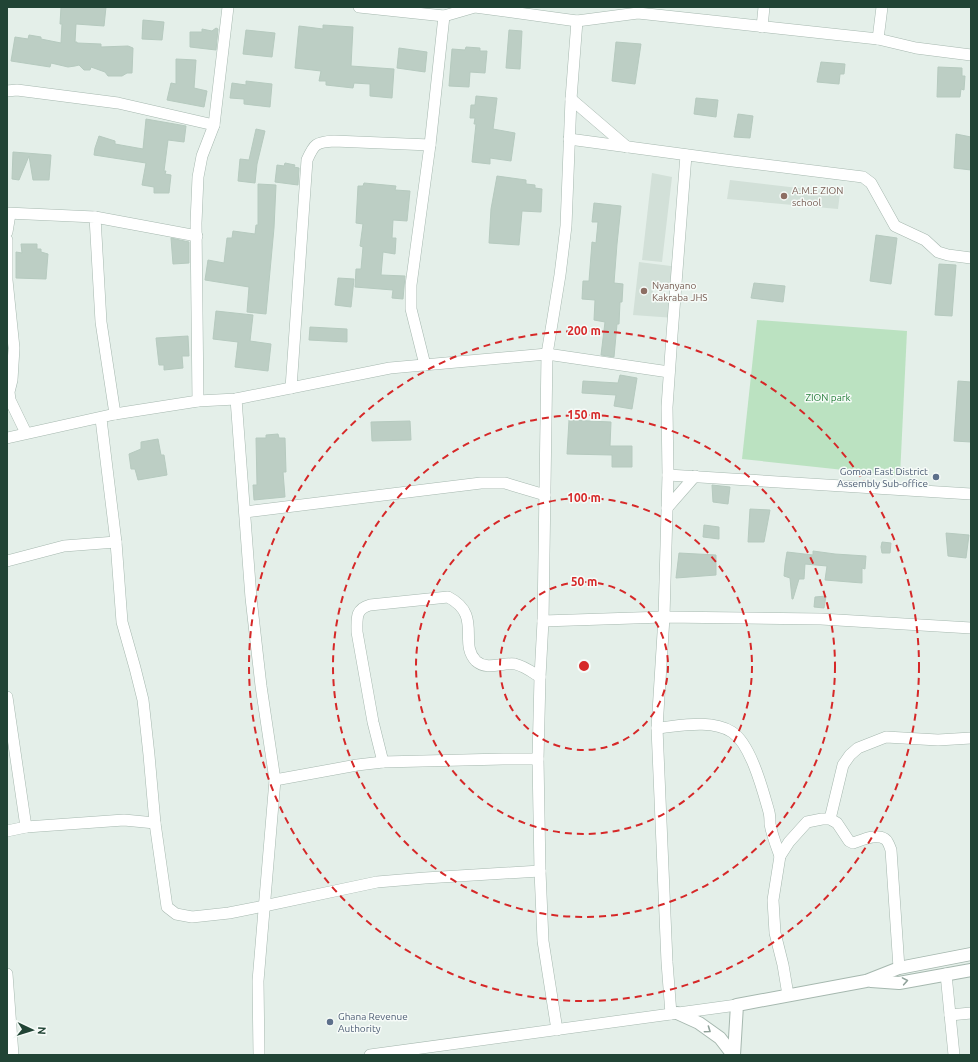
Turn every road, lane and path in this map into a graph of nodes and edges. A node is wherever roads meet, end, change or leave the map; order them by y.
1 (228, 7) edge
2 (359, 7) edge
3 (475, 7) edge
4 (764, 7) edge
5 (882, 7) edge
6 (638, 10) edge
7 (444, 16) junction
8 (577, 21) junction
9 (762, 27) junction
10 (878, 39) junction
11 (971, 54) edge
12 (7, 91) edge
13 (571, 99) junction
14 (214, 125) junction
15 (569, 139) junction
16 (430, 145) junction
17 (627, 147) junction
18 (686, 155) junction
19 (9, 214) edge
20 (96, 217) junction
21 (7, 232) edge
22 (197, 236) junction
23 (7, 240) edge
24 (971, 258) edge
25 (547, 354) junction
26 (425, 365) junction
27 (670, 372) junction
28 (292, 388) junction
29 (236, 399) junction
30 (198, 401) junction
31 (115, 414) junction
32 (101, 418) junction
33 (26, 433) junction
34 (7, 438) edge
35 (668, 475) junction
36 (695, 476) junction
37 (971, 494) edge
38 (545, 495) junction
39 (667, 508) junction
40 (245, 512) junction
41 (116, 542) junction
42 (7, 561) edge
43 (664, 617) junction
44 (543, 621) junction
45 (971, 628) edge
46 (540, 677) junction
47 (7, 696) edge
48 (657, 728) junction
49 (971, 738) edge
50 (538, 759) junction
51 (383, 762) junction
52 (275, 780) junction
53 (830, 820) junction
54 (155, 823) junction
55 (26, 827) junction
56 (7, 831) edge
57 (780, 856) junction
58 (540, 871) junction
59 (264, 906) junction
60 (971, 954) edge
61 (899, 968) junction
62 (971, 970) edge
63 (7, 974) edge
64 (946, 974) junction
65 (866, 981) junction
66 (788, 995) junction
67 (737, 1005) junction
68 (674, 1013) junction
69 (971, 1013) edge
70 (950, 1015) junction
71 (557, 1030) junction
72 (13, 1055) edge
73 (259, 1055) edge
74 (370, 1055) edge
75 (733, 1055) edge
76 (954, 1055) edge

1 - 14 street
2 - 7 street
3 - 7 street
3 - 8 street
4 - 9 street
5 - 10 street
6 - 8 street
6 - 9 street
7 - 16 street
8 - 13 street
9 - 10 street
10 - 11 street
12 - 14 street
13 - 15 street
13 - 17 street
14 - 22 street
15 - 17 street
15 - 25 street
16 - 26 street
16 - 28 street
17 - 18 street
18 - 24 street
18 - 27 street
19 - 20 street
19 - 21 street
20 - 22 street
20 - 31 street
22 - 30 street
23 - 33 street
25 - 26 street
25 - 27 street
25 - 38 street
26 - 28 street
27 - 35 street
28 - 29 street
29 - 30 street
29 - 40 street
30 - 31 street
31 - 32 street
32 - 33 street
32 - 41 street
33 - 34 street
35 - 36 street
35 - 39 street
36 - 37 street
36 - 39 street
38 - 40 street
38 - 44 street
39 - 43 street
40 - 52 street
41 - 42 street
41 - 54 street
43 - 44 street
43 - 45 street
43 - 48 street
44 - 46 street
46 - 50 street
46 - 51 street
47 - 55 street
48 - 57 street
48 - 68 street
49 - 53 street
50 - 51 street
50 - 58 street
51 - 52 street
52 - 59 street
53 - 57 street
53 - 61 street
54 - 55 street
54 - 59 street
55 - 56 street
57 - 66 street
58 - 59 street
58 - 71 street
59 - 73 street
60 - 61 street
61 - 65 street
62 - 64 street
63 - 72 street
65 -> 64 street
64 - 70 street
65 - 66 street
66 - 67 street
67 - 68 street
67 - 75 street
68 - 71 street
68 -> 75 street
69 - 70 street
70 - 76 street
71 - 74 street

